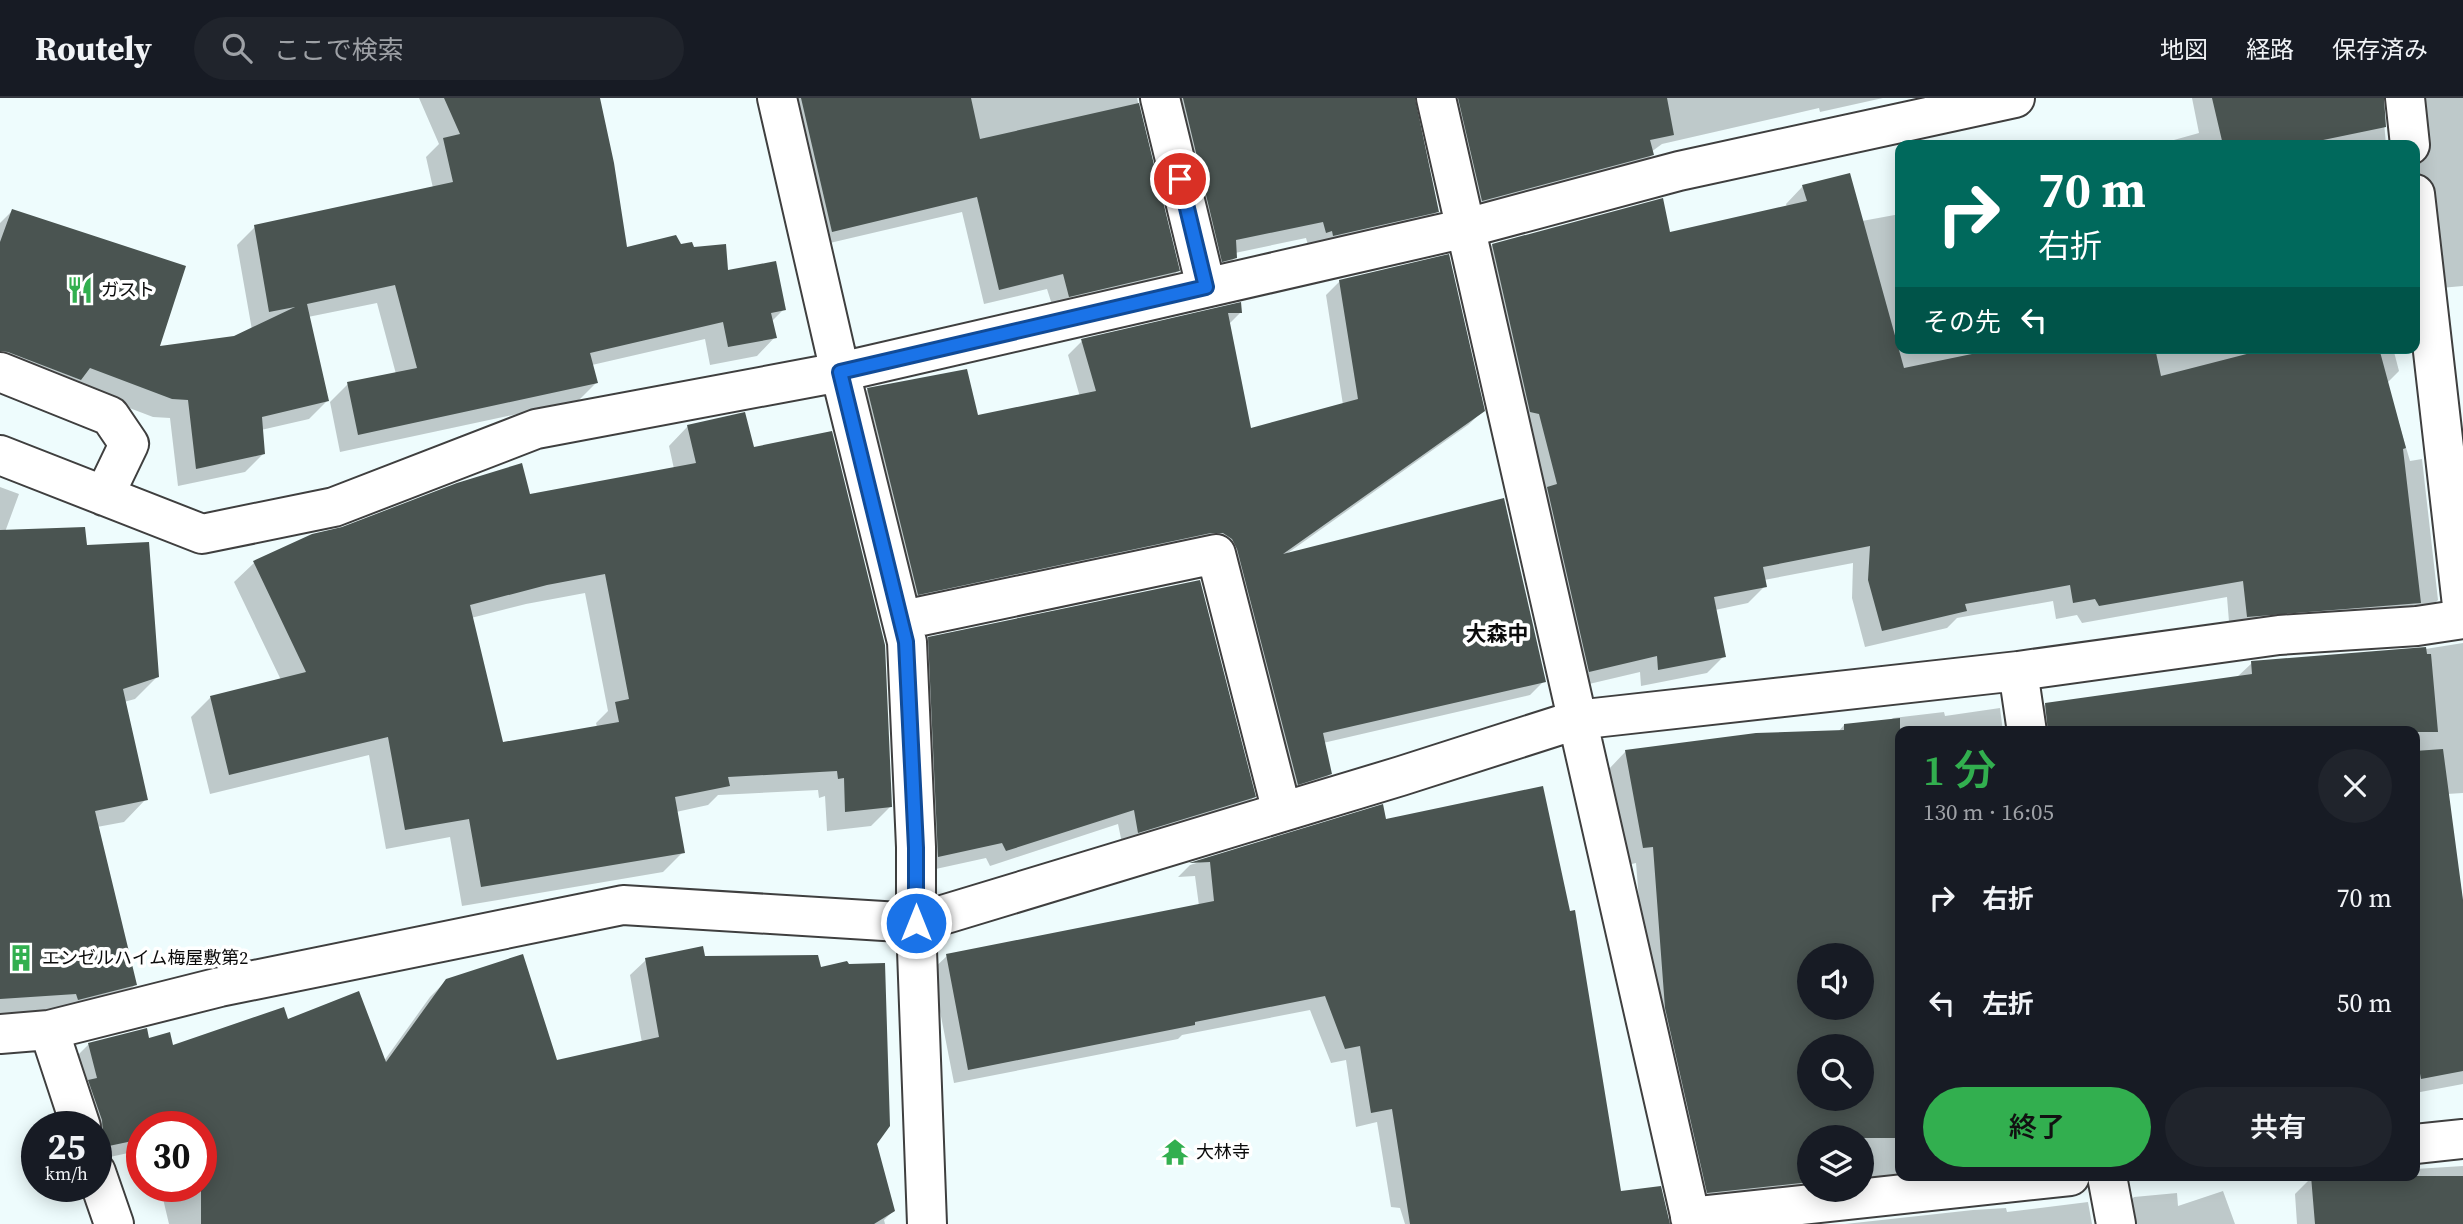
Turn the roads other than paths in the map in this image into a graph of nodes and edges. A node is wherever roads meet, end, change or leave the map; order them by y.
1 (777, 98) edge
2 (1160, 98) edge
3 (1436, 98) edge
4 (2015, 98) edge
5 (2405, 98) edge
6 (2409, 140) edge
7 (1466, 228) junction
8 (2420, 238) edge
9 (1206, 287) junction
10 (0, 372) edge
11 (840, 372) junction
12 (0, 455) edge
13 (104, 496) junction
14 (2463, 614) edge
15 (2463, 619) edge
16 (903, 620) junction
17 (2018, 671) junction
18 (1576, 720) junction
19 (2026, 726) edge
20 (1282, 812) junction
21 (916, 923) junction
22 (49, 1030) junction
23 (0, 1034) edge
24 (76, 1111) edge
25 (2463, 1139) edge
26 (2420, 1143) edge
27 (2027, 1181) edge
28 (2108, 1181) edge
29 (106, 1202) edge
30 (1691, 1220) edge
31 (114, 1224) edge
32 (927, 1224) edge
33 (2116, 1224) edge

1 - 11 street
2 - 9 street
3 - 7 street
4 - 7 street
5 - 6 street
7 - 9 street
7 - 18 street
8 - 14 street
9 - 11 street
10 - 13 street
11 - 13 street
11 - 16 street
12 - 13 street
15 - 17 street
16 - 20 street
16 - 21 street
17 - 18 street
17 - 19 street
18 - 20 street
18 - 30 street
20 - 21 street
21 - 22 street
21 - 32 street
22 - 23 street
22 - 24 street
25 - 26 street
27 - 30 street
28 - 33 street
29 - 31 street

